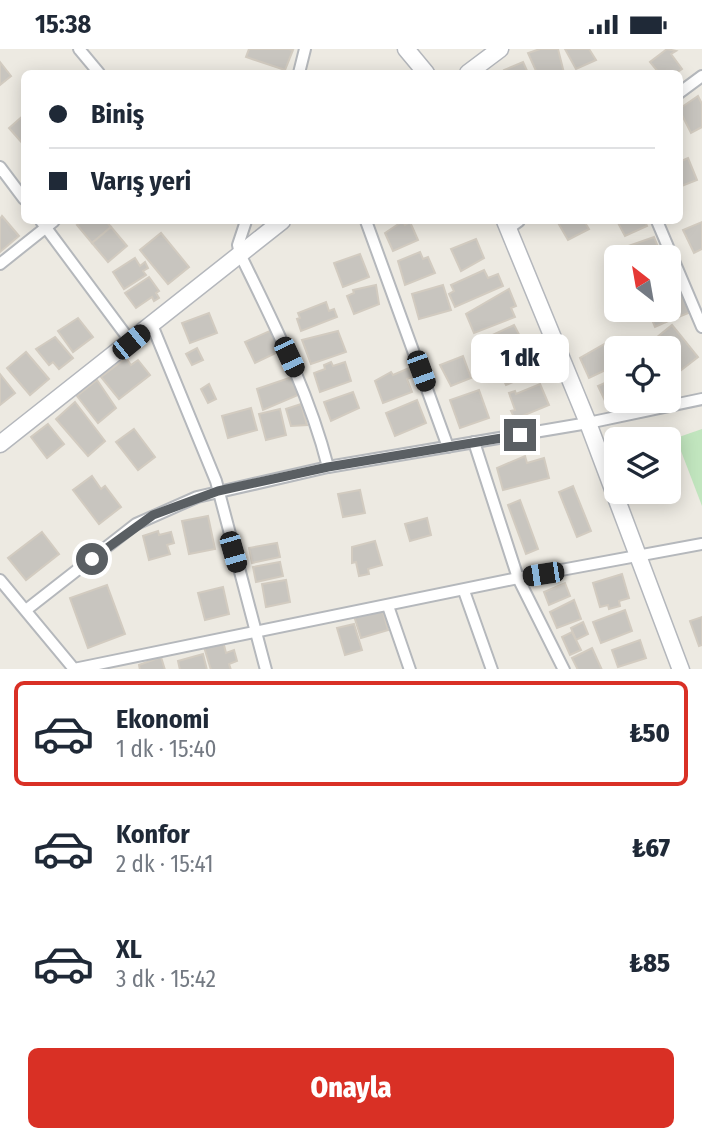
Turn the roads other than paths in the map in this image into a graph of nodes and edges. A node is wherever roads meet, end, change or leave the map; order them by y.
1 (79, 49) edge
2 (306, 49) edge
3 (406, 49) edge
4 (500, 49) edge
5 (96, 70) edge
6 (300, 70) edge
7 (424, 70) edge
8 (472, 70) edge
9 (702, 76) edge
10 (683, 90) edge
11 (0, 167) edge
12 (21, 195) edge
13 (46, 224) edge
14 (48, 224) edge
15 (245, 224) edge
16 (278, 224) edge
17 (367, 224) edge
18 (511, 224) edge
19 (658, 224) edge
20 (240, 254) junction
21 (0, 264) edge
22 (152, 325) junction
23 (702, 327) edge
24 (131, 342) junction
25 (702, 399) edge
26 (588, 423) junction
27 (474, 442) junction
28 (0, 444) edge
29 (448, 447) junction
30 (328, 467) junction
31 (218, 491) junction
32 (702, 544) edge
33 (640, 558) junction
34 (518, 578) junction
35 (0, 580) edge
36 (464, 591) junction
37 (388, 606) junction
38 (26, 610) junction
39 (256, 632) junction
40 (116, 666) edge
41 (74, 669) edge
42 (266, 669) edge
43 (410, 669) edge
44 (492, 669) edge
45 (564, 669) edge
46 (681, 669) edge

1 - 5 street
2 - 6 street
3 - 7 street
4 - 8 street
9 - 10 street
11 - 12 street
13 - 21 street
14 - 24 street
15 - 20 street
16 - 20 street
17 - 29 street
18 - 26 street
19 - 23 street
20 - 22 street
20 - 30 street
22 - 24 street
22 - 31 street
24 - 28 street
25 - 26 street
26 - 27 street
26 - 33 street
27 - 29 street
27 - 34 street
29 - 30 street
30 - 31 street
31 - 38 street
31 - 39 street
32 - 33 street
33 - 34 street
33 - 46 street
34 - 36 street
34 - 45 street
35 - 38 street
36 - 37 street
36 - 44 street
37 - 39 street
37 - 43 street
38 - 41 street
39 - 40 street
39 - 42 street
40 - 41 street

